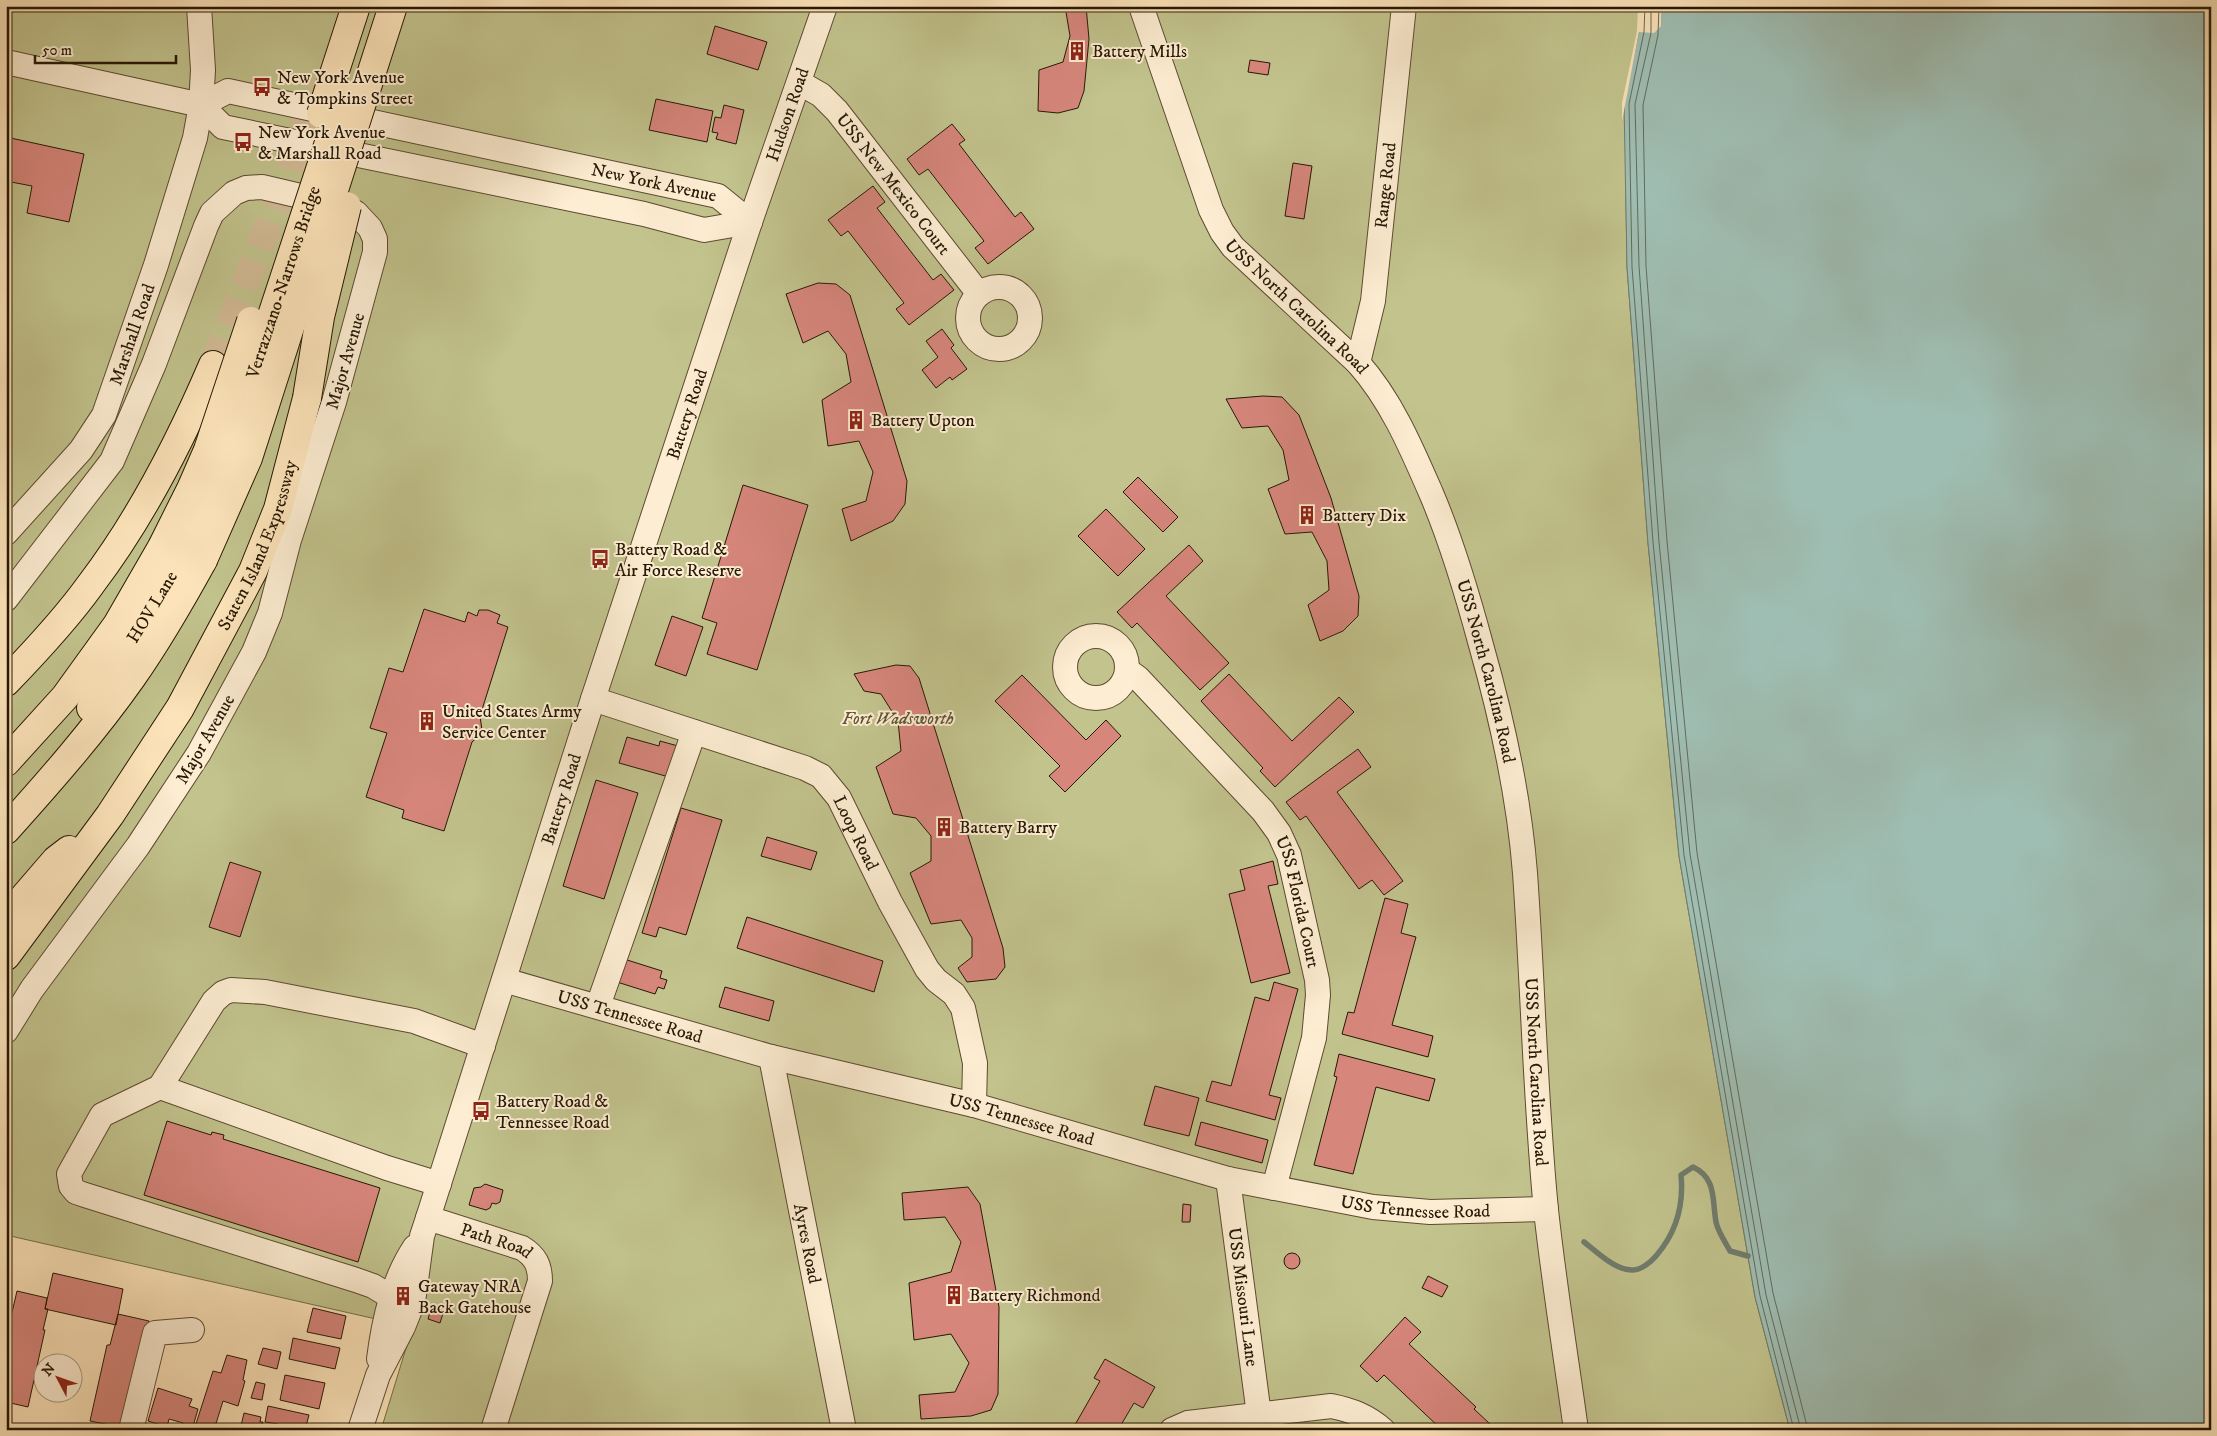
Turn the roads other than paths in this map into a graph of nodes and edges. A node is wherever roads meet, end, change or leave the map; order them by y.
1 (200, 6) edge
2 (356, 6) edge
3 (374, 6) edge
4 (393, 6) edge
5 (825, 6) edge
6 (1141, 6) edge
7 (1404, 6) edge
8 (6, 62) edge
9 (383, 80) dead end
10 (800, 83) junction
11 (201, 105) junction
12 (422, 134) junction
13 (414, 166) junction
14 (637, 179) junction
15 (644, 214) junction
16 (750, 222) junction
17 (980, 294) dead end
18 (1358, 362) junction
19 (213, 365) tunnel mouth
20 (6, 533) edge
21 (183, 554) junction
22 (6, 599) edge
23 (119, 660) junction
24 (1127, 670) dead end
25 (6, 682) edge
26 (593, 699) junction
27 (694, 732) junction
28 (6, 763) edge
29 (40, 792) junction
30 (110, 815) junction
31 (6, 832) edge
32 (6, 918) edge
33 (6, 956) edge
34 (504, 980) junction
35 (598, 1006) junction
36 (6, 1031) edge
37 (483, 1046) junction
38 (771, 1057) junction
39 (160, 1087) junction
40 (974, 1105) junction
41 (1228, 1179) junction
42 (439, 1184) junction
43 (1274, 1188) junction
44 (1546, 1210) junction
45 (425, 1227) junction
46 (402, 1300) junction
47 (192, 1330) dead end
48 (1258, 1414) junction
49 (131, 1430) edge
50 (360, 1430) edge
51 (493, 1430) edge
52 (844, 1430) edge
53 (1172, 1430) edge
54 (1383, 1430) edge
55 (1576, 1430) edge

1 - 11 street, Marshall Road
2 - 21 highway, Verrazzano-Narrows Bridge, bridge
3 - 21 highway, Verrazzano-Narrows Bridge, bridge
4 - 21 highway, bridge
5 - 10 street, Hudson Road
6 - 18 street, USS North Carolina Road
7 - 18 street, Range Road
8 - 11 street
9 - 30 highway, Staten Island Expressway, bridge
10 - 16 street, Hudson Road
10 - 17 street, USS New Mexico Court
11 - 12 street, New York Avenue
11 - 13 street, New York Avenue
11 - 20 street, Marshall Road
12 - 13 street
12 - 14 street, New York Avenue
13 - 15 street, New York Avenue
14 - 15 street
14 - 16 street, New York Avenue
15 - 16 street, New York Avenue
16 - 26 street, Battery Road
18 - 44 street, USS North Carolina Road
19 - 25 highway
21 - 23 highway, HOV Lane
21 - 28 highway
21 - 29 highway
22 - 36 street, Major Avenue
23 - 28 highway
23 - 29 highway
24 - 43 street, USS Florida Court
26 - 27 street, Loop Road
26 - 34 street, Battery Road
27 - 35 street
27 - 40 street, Loop Road
29 - 31 highway
30 - 32 highway
30 - 33 highway, Staten Island Expressway
34 - 35 street, USS Tennessee Road
34 - 37 street, Battery Road
35 - 38 street, USS Tennessee Road
37 - 39 street
37 - 42 street, Battery Road
38 - 40 street, USS Tennessee Road
38 - 52 street, Ayres Road
39 - 42 street
39 - 46 street
40 - 41 street, USS Tennessee Road
41 - 43 street, USS Tennessee Road
41 - 48 street, USS Missouri Lane
42 - 45 street, Battery Road
43 - 44 street, USS Tennessee Road
44 - 55 street, USS North Carolina Road
45 - 46 street, Battery Road
45 - 51 street, Path Road
46 - 50 street, Battery Road
47 - 49 street
48 - 53 street
48 - 54 street

